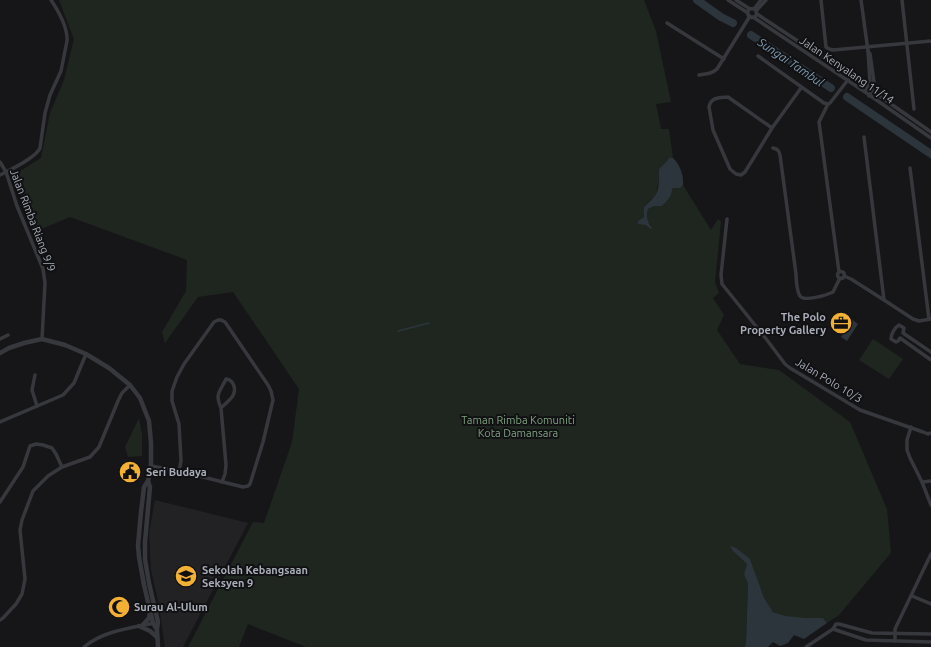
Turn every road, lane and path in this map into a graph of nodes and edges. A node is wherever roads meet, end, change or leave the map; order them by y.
1 (51, 0) edge
2 (728, 0) edge
3 (736, 0) edge
4 (761, 0) edge
5 (766, 0) edge
6 (821, 0) edge
7 (862, 0) edge
8 (902, 0) edge
9 (754, 11) junction
10 (750, 16) junction
11 (667, 23) dead end
12 (931, 41) edge
13 (907, 43) junction
14 (868, 49) junction
15 (758, 56) dead end
16 (724, 59) junction
17 (699, 75) dead end
18 (851, 76) junction
19 (847, 81) junction
20 (801, 88) junction
21 (868, 88) junction
22 (872, 91) junction
23 (865, 92) junction
24 (869, 96) junction
25 (828, 104) junction
26 (914, 109) dead end
27 (772, 128) junction
28 (931, 132) edge
29 (864, 137) dead end
30 (931, 138) edge
31 (773, 148) dead end
32 (0, 162) edge
33 (910, 168) dead end
34 (6, 172) junction
35 (0, 175) edge
36 (727, 219) dead end
37 (839, 272) junction
38 (844, 276) junction
39 (840, 278) junction
40 (884, 300) junction
41 (930, 319) edge
42 (903, 333) junction
43 (8, 335) dead end
44 (43, 336) junction
45 (900, 338) junction
46 (0, 340) edge
47 (931, 352) edge
48 (0, 353) edge
49 (86, 354) junction
50 (931, 360) edge
51 (35, 375) dead end
52 (130, 385) junction
53 (38, 406) junction
54 (221, 408) junction
55 (0, 422) edge
56 (911, 427) junction
57 (931, 433) edge
58 (151, 466) junction
59 (62, 467) junction
60 (179, 471) junction
61 (148, 481) junction
62 (931, 481) edge
63 (222, 482) junction
64 (922, 482) junction
65 (0, 502) edge
66 (931, 505) edge
67 (141, 512) junction
68 (147, 512) junction
69 (931, 554) edge
70 (912, 596) junction
71 (931, 604) edge
72 (150, 611) junction
73 (0, 620) edge
74 (156, 623) junction
75 (141, 626) junction
76 (833, 629) junction
77 (894, 633) junction
78 (931, 634) edge
79 (157, 637) junction
80 (895, 641) junction
81 (931, 642) edge
82 (84, 647) edge
83 (158, 647) edge
84 (806, 647) edge

1 - 34 street
2 - 10 street, Jalan Kenyalang 11/14
3 - 9 street, Jalan Kenyalang 11/14
4 - 9 street
5 - 9 street
6 - 14 street
7 - 14 street
8 - 13 street
9 - 10 street
9 - 10 street
9 - 18 street, Jalan Kenyalang 11/14
10 - 16 street
10 - 19 street, Jalan Kenyalang 11/14
11 - 16 street
12 - 13 street
13 - 14 street
13 - 26 street
14 - 21 street
14 - 22 street
15 - 20 street
16 - 17 street
18 - 19 street
18 - 21 street, Jalan Kenyalang 11/14
19 - 23 street, Jalan Kenyalang 11/14
19 - 25 street
20 - 25 street
20 - 27 street
21 - 22 street, Jalan Kenyalang 11/14
21 - 23 street
22 - 24 street
22 - 28 street, Jalan Kenyalang 11/14
23 - 24 street, Jalan Kenyalang 11/14
24 - 30 street, Jalan Kenyalang 11/14
25 - 37 street
27 - 27 street
29 - 40 street
31 - 39 street
32 - 34 street, Jalan Rimba Riang 9/9
33 - 41 street
34 - 35 street
34 - 44 street, Jalan Rimba Riang 9/9
36 - 56 street, Jalan Polo 10/3
37 - 38 street
37 - 39 street
38 - 39 street
38 - 40 street
40 - 41 street
42 - 45 street
42 - 45 street
42 - 47 street
43 - 46 street
44 - 48 street
44 - 49 street
45 - 50 street
49 - 52 street
49 - 53 street
51 - 53 street
52 - 58 street
52 - 59 street
53 - 55 street
54 - 54 street
54 - 63 street
56 - 57 street, Jalan Polo 10/3
56 - 64 street
58 - 60 street
58 - 61 street
59 - 65 street
59 - 73 street
60 - 63 street
60 - 63 street
61 - 67 street
61 - 68 street
62 - 64 street
64 - 66 street
67 - 68 street
67 - 72 street
68 - 74 street
69 - 70 street
70 - 71 street
70 - 77 street
72 - 74 street
72 - 75 street
74 - 75 street
74 - 79 street
75 - 79 street
75 - 82 street
76 - 77 street
76 - 80 street
76 - 84 street
77 - 78 street
77 - 80 street
79 - 83 street
80 - 81 street

